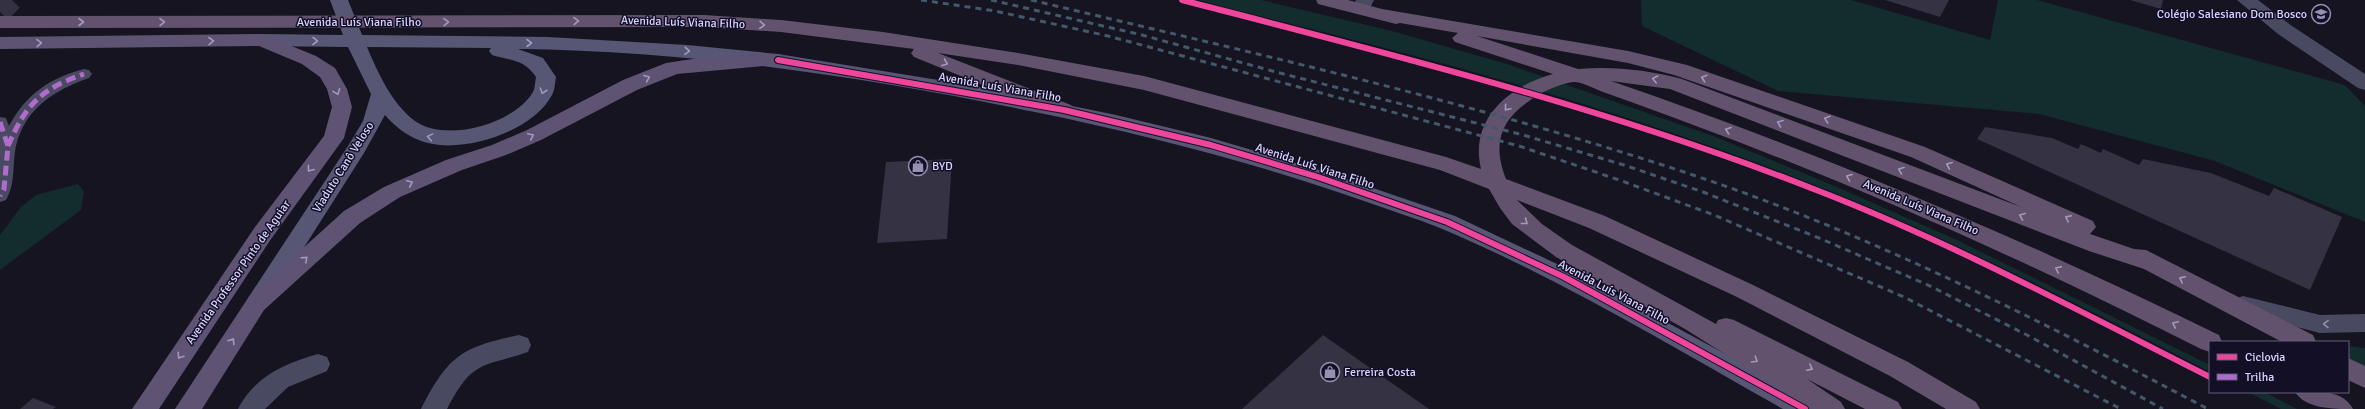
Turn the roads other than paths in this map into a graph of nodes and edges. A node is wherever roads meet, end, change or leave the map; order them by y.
1 (339, 0) edge
2 (1325, 0) edge
3 (2246, 0) edge
4 (1363, 4) edge
5 (1384, 14) junction
6 (0, 22) edge
7 (883, 38) junction
8 (262, 40) junction
9 (448, 42) junction
10 (0, 43) edge
11 (778, 60) junction
12 (84, 74) dead end
13 (2365, 83) edge
14 (381, 95) junction
15 (1064, 110) junction
16 (0, 122) edge
17 (8, 146) junction
18 (0, 196) edge
19 (2151, 263) junction
20 (1600, 270) junction
21 (2223, 298) junction
22 (256, 304) junction
23 (2365, 323) edge
24 (2302, 341) edge
25 (2209, 342) edge
26 (519, 345) dead end
27 (318, 364) dead end
28 (2349, 369) edge
29 (2365, 378) edge
30 (2310, 393) edge
31 (145, 409) edge
32 (188, 409) edge
33 (251, 409) edge
34 (434, 409) edge
35 (1805, 409) edge
36 (1832, 409) edge
37 (1890, 409) edge
38 (1967, 409) edge
39 (2340, 409) edge

1 - 14 main road
2 - 4 highway, Avenida Luís Viana Filho
3 - 13 street
4 - 5 highway, Avenida Luís Viana Filho
19 -> 5 highway
25 -> 5 highway, Avenida Luís Viana Filho
6 -> 7 highway, Avenida Luís Viana Filho
7 -> 15 highway
7 - 38 highway, Avenida Luís Viana Filho
8 -> 9 main road, Avenida Luís Viana Filho
10 -> 8 main road, Avenida Luís Viana Filho
8 -> 31 main road, Avenida Professor Pinto de Aguiar
9 -> 11 main road, Avenida Luís Viana Filho
9 -> 14 main road
11 - 15 main road, Avenida Luís Viana Filho
22 -> 11 main road
12 - 17 street
14 - 22 main road, Viaduto Canô Veloso
15 - 35 main road, Avenida Luís Viana Filho
16 - 17 street
17 - 18 street
19 -> 20 highway
21 -> 19 highway
20 -> 36 highway
20 -> 37 highway
23 -> 21 street
21 - 24 highway
32 -> 22 main road
26 - 34 street
27 - 33 street
28 - 29 highway
30 - 39 highway

